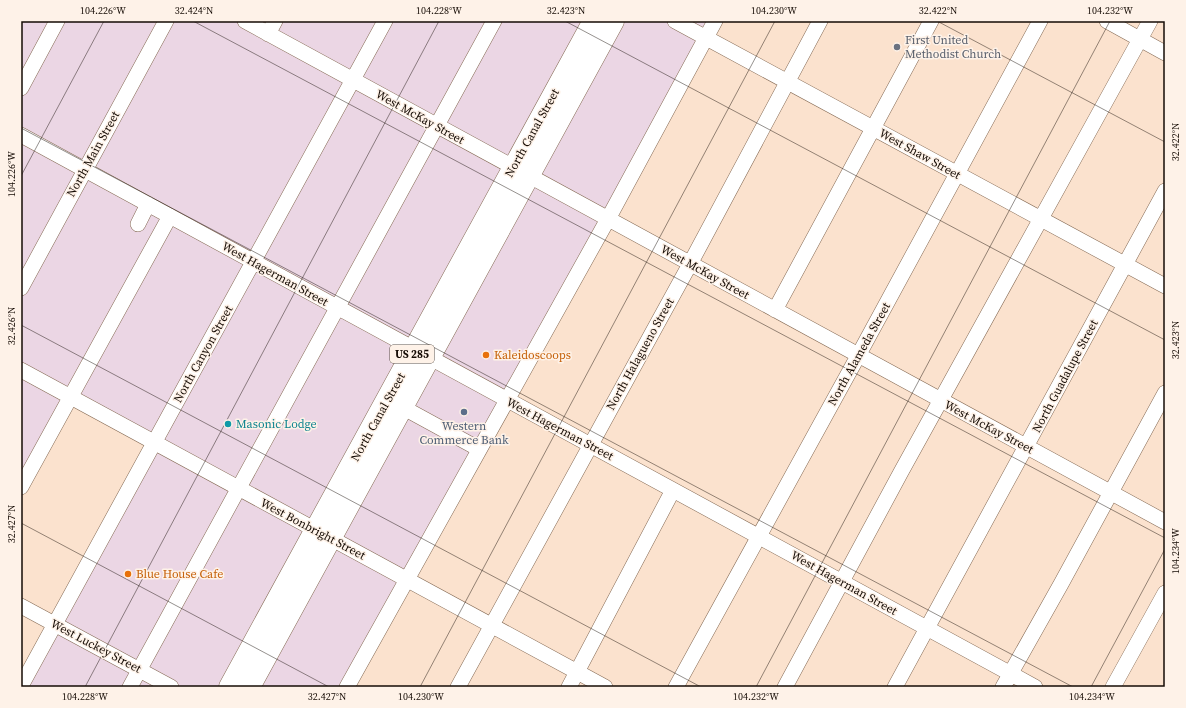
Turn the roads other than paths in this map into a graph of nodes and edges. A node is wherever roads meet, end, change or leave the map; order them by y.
1 (57, 21) edge
2 (166, 21) edge
3 (244, 21) edge
4 (385, 21) edge
5 (494, 21) edge
6 (594, 21) edge
7 (613, 21) edge
8 (675, 21) edge
9 (715, 21) edge
10 (820, 21) edge
11 (931, 21) edge
12 (1040, 21) edge
13 (1107, 21) edge
14 (1150, 21) edge
15 (272, 27) edge
16 (706, 38) junction
17 (1140, 40) junction
18 (1165, 53) edge
19 (352, 80) junction
20 (788, 82) junction
21 (21, 88) edge
22 (437, 126) junction
23 (873, 128) junction
24 (21, 134) edge
25 (85, 170) junction
26 (521, 172) junction
27 (957, 174) junction
28 (1165, 191) edge
29 (148, 204) junction
30 (170, 216) junction
31 (608, 219) junction
32 (1042, 220) junction
33 (138, 224) dead end
34 (253, 262) junction
35 (27, 263) edge
36 (690, 264) junction
37 (1125, 264) junction
38 (1165, 286) edge
39 (21, 288) edge
40 (338, 308) junction
41 (775, 310) junction
42 (422, 353) junction
43 (858, 356) junction
44 (21, 370) edge
45 (1165, 393) edge
46 (71, 398) junction
47 (507, 400) junction
48 (941, 401) junction
49 (402, 407) junction
50 (154, 443) junction
51 (590, 445) junction
52 (1026, 447) junction
53 (479, 449) junction
54 (21, 487) edge
55 (239, 489) junction
56 (673, 490) junction
57 (1110, 493) junction
58 (1165, 522) edge
59 (323, 534) junction
60 (759, 537) junction
61 (407, 579) junction
62 (843, 582) junction
63 (1165, 593) edge
64 (21, 606) edge
65 (55, 624) junction
66 (491, 625) junction
67 (927, 629) junction
68 (140, 670) junction
69 (577, 672) junction
70 (1011, 674) junction
71 (21, 686) edge
72 (130, 687) edge
73 (171, 687) edge
74 (230, 687) edge
75 (249, 687) edge
76 (347, 687) edge
77 (458, 687) edge
78 (569, 687) edge
79 (605, 687) edge
80 (676, 687) edge
81 (785, 687) edge
82 (895, 687) edge
83 (1003, 687) edge
84 (1035, 687) edge
85 (1113, 687) edge

1 - 21 street
2 - 25 street, North Main Street
3 - 15 street, West McKay Street
4 - 19 street, North Canyon Street
5 - 22 street
6 - 26 highway, North Canal Street / US 285
7 - 26 highway, North Canal Street / US 285
8 - 16 street, West Shaw Street
9 - 16 street
10 - 20 street, North Halagueno Street
11 - 23 street
12 - 27 street, North Alameda Street
13 - 17 street
14 - 17 street
15 - 19 street, West McKay Street
16 - 20 street, West Shaw Street
16 - 31 street
17 - 18 street
17 - 32 street
19 - 22 street, West McKay Street
19 - 34 street, North Canyon Street
20 - 23 street, West Shaw Street
20 - 36 street, North Halagueno Street
22 - 26 street, West McKay Street
22 - 40 street
23 - 27 street, West Shaw Street
23 - 41 street
24 - 25 street, West Hagerman Street
25 - 29 street, West Hagerman Street
25 - 35 street, North Main Street
26 - 31 street, West McKay Street
26 - 42 highway, North Canal Street / US 285
27 - 32 street, West Shaw Street
27 - 43 street, North Alameda Street
28 - 37 street, North Guadalupe Street
29 - 30 street, West Hagerman Street
29 - 33 street
30 - 34 street, West Hagerman Street
30 - 46 street
31 - 36 street, West McKay Street
31 - 47 street
32 - 37 street, West Shaw Street
32 - 48 street
34 - 40 street, West Hagerman Street
34 - 50 street, North Canyon Street
35 - 39 street, North Main Street
36 - 41 street, West McKay Street
36 - 51 street, North Halagueno Street
37 - 38 street, West Shaw Street
37 - 52 street, North Guadalupe Street
40 - 42 street, West Hagerman Street
40 - 55 street
41 - 43 street, West McKay Street
42 - 47 street, West Hagerman Street
42 - 49 highway, North Canal Street / US 285
42 - 59 highway, North Canal Street / US 285
43 - 48 street, West McKay Street
43 - 60 street, North Alameda Street
44 - 46 street, West Bonbright Street
45 - 57 street
46 - 50 street, West Bonbright Street
46 - 54 street
47 - 51 street, West Hagerman Street
47 - 53 street
48 - 52 street, West McKay Street
48 - 62 street
49 - 53 street
49 - 59 highway, North Canal Street / US 285
50 - 55 street, West Bonbright Street
50 - 65 street, North Canyon Street
51 - 56 street, West Hagerman Street
51 - 66 street, North Halagueno Street
52 - 57 street, West McKay Street
52 - 67 street, North Guadalupe Street
53 - 61 street
55 - 59 street, West Bonbright Street
55 - 68 street
56 - 60 street, West Hagerman Street
56 - 69 street
57 - 58 street, West McKay Street
57 - 70 street
59 - 61 street, West Bonbright Street
59 - 74 highway, North Canal Street / US 285
59 - 75 highway, North Canal Street / US 285
60 - 62 street, West Hagerman Street
60 - 80 street, North Alameda Street
61 - 66 street, West Bonbright Street
61 - 76 street
62 - 67 street, West Hagerman Street
62 - 81 street
63 - 85 street
64 - 65 street, West Luckey Street
65 - 68 street, West Luckey Street
65 - 71 street, North Canyon Street
66 - 69 street, West Bonbright Street
66 - 77 street, North Halagueno Street
67 - 70 street, West Hagerman Street
67 - 82 street, North Guadalupe Street
68 - 72 street
68 - 73 street, West Luckey Street
69 - 78 street
69 - 79 street, West Bonbright Street
70 - 83 street
70 - 84 street, West Hagerman Street

